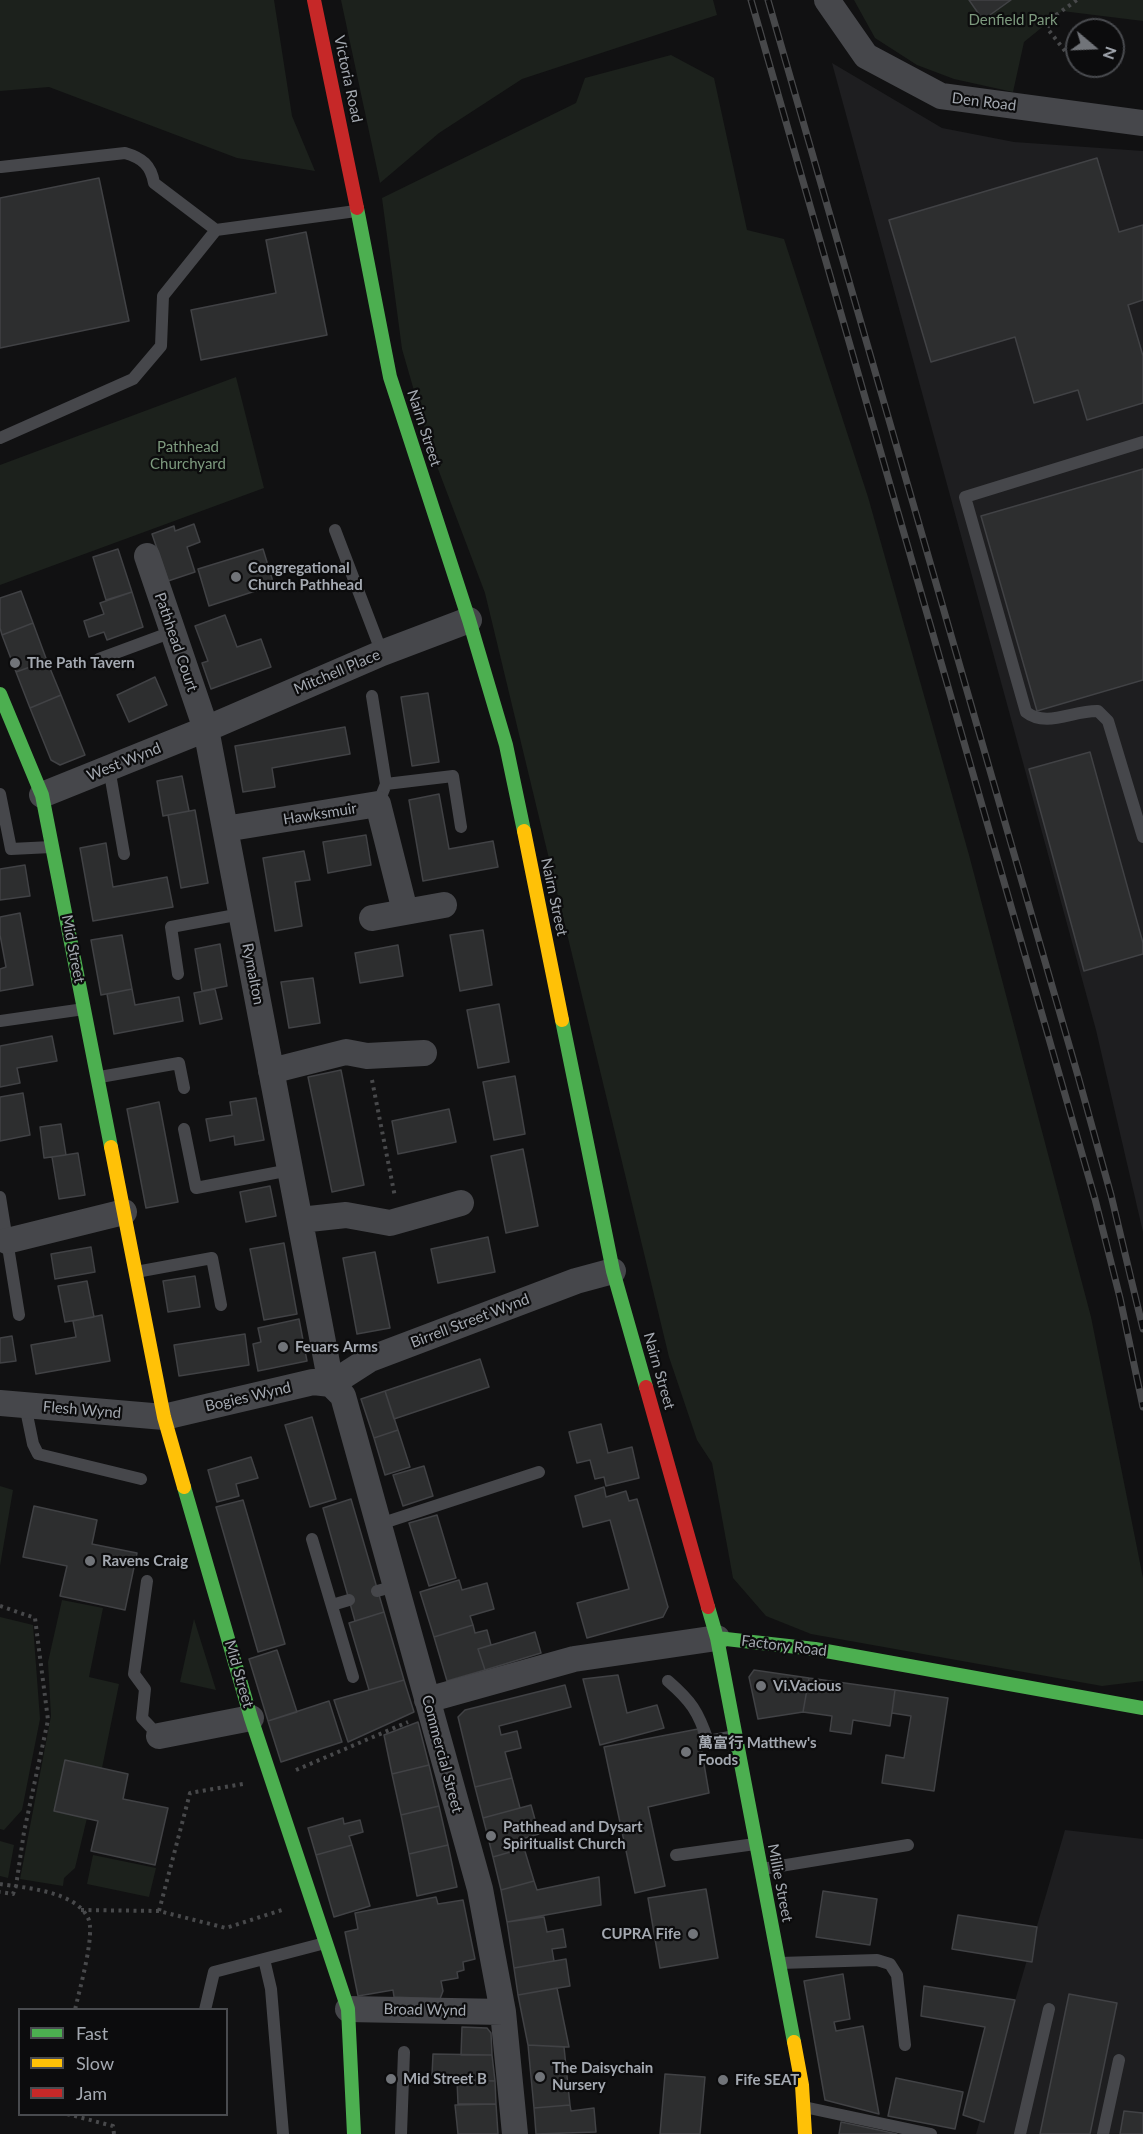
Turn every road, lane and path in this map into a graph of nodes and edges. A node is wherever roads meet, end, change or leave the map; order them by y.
1 (314, 0) edge
2 (827, 0) edge
3 (1077, 0) edge
4 (1065, 51) dead end
5 (1143, 123) edge
6 (349, 166) joint
7 (1, 167) edge
8 (357, 210) junction
9 (216, 230) junction
10 (0, 438) edge
11 (1143, 442) edge
12 (335, 530) dead end
13 (147, 556) dead end
14 (469, 620) junction
15 (172, 632) junction
16 (382, 653) junction
17 (99, 659) dead end
18 (0, 694) edge
19 (372, 696) dead end
20 (206, 729) junction
21 (109, 768) junction
22 (0, 794) edge
23 (382, 794) junction
24 (42, 795) junction
25 (461, 827) dead end
26 (225, 830) junction
27 (1143, 837) edge
28 (52, 847) junction
29 (124, 854) dead end
30 (444, 905) dead end
31 (405, 911) junction
32 (241, 914) junction
33 (372, 918) dead end
34 (178, 974) dead end
35 (85, 1009) junction
36 (0, 1021) edge
37 (424, 1053) dead end
38 (367, 1056) junction
39 (271, 1071) junction
40 (98, 1077) junction
41 (184, 1088) dead end
42 (184, 1129) dead end
43 (290, 1170) junction
44 (0, 1197) edge
45 (461, 1203) dead end
46 (124, 1212) junction
47 (300, 1220) junction
48 (400, 1220) junction
49 (7, 1241) junction
50 (613, 1271) junction
51 (136, 1272) junction
52 (221, 1305) dead end
53 (19, 1315) dead end
54 (331, 1384) junction
55 (0, 1403) edge
56 (25, 1405) junction
57 (164, 1417) junction
58 (539, 1472) dead end
59 (141, 1479) dead end
60 (380, 1524) junction
61 (312, 1539) dead end
62 (147, 1581) dead end
63 (349, 1600) dead end
64 (332, 1605) junction
65 (0, 1606) edge
66 (717, 1638) junction
67 (353, 1677) dead end
68 (668, 1681) dead end
69 (429, 1706) junction
70 (1143, 1708) edge
71 (251, 1718) junction
72 (159, 1736) joint
73 (736, 1736) junction
74 (272, 1780) junction
75 (756, 1844) junction
76 (908, 1845) dead end
77 (676, 1855) dead end
78 (761, 1870) junction
79 (0, 1884) edge
80 (16, 1886) junction
81 (0, 1892) edge
82 (312, 1900) junction
83 (81, 1910) junction
84 (159, 1911) junction
85 (326, 1943) junction
86 (264, 1959) junction
87 (779, 1963) junction
88 (75, 2008) edge
89 (205, 2008) edge
90 (348, 2009) junction
91 (1049, 2009) dead end
92 (503, 2012) junction
93 (904, 2045) dead end
94 (405, 2052) dead end
95 (1119, 2061) dead end
96 (803, 2107) junction
97 (71, 2116) edge
98 (114, 2134) edge
99 (283, 2134) edge
100 (354, 2134) edge
101 (401, 2134) edge
102 (515, 2134) edge
103 (805, 2134) edge
104 (932, 2134) edge
105 (1020, 2134) edge
106 (1103, 2134) edge

1 - 6 main road, Victoria Road
2 - 5 street, Den Road
3 - 4 path
6 - 8 main road, Nairn Street
7 - 9 lane
8 - 9 lane
8 - 14 main road, Nairn Street
9 - 10 lane
11 - 27 lane
12 - 16 lane
13 - 15 street, Pathhead Court
14 - 16 street, Mitchell Place
14 - 50 main road, Nairn Street
15 - 17 lane
15 - 20 street, Pathhead Court
16 - 20 street, Mitchell Place
18 - 24 main road, Mid Street
19 - 23 lane
20 - 21 street, West Wynd
20 - 26 street, Rymalton
21 - 24 street, West Wynd
21 - 29 lane
22 - 28 lane
23 - 25 lane
23 - 26 street, Hawksmuir
23 - 31 street, Hawksmuir
24 - 28 main road, Mid Street
26 - 32 street, Rymalton
28 - 35 main road, Mid Street
30 - 31 street
31 - 33 street
32 - 34 lane
32 - 39 street, Rymalton
35 - 36 lane
35 - 40 main road, Mid Street
37 - 38 street
38 - 39 street
38 - 48 path
39 - 43 street, Rymalton
40 - 41 lane
40 - 46 main road, Mid Street
42 - 43 lane
43 - 47 street, Rymalton
44 - 49 lane
45 - 48 street
46 - 49 street
46 - 51 main road, Mid Street
47 - 48 street
47 - 54 street, Rymalton
49 - 53 lane
50 - 54 street, Birrell Street Wynd
50 - 66 main road, Nairn Street
51 - 52 lane
51 - 57 main road, Mid Street
54 - 57 street, Bogies Wynd
54 - 60 street, Commercial Street
55 - 56 street, Flesh Wynd
56 - 57 street, Flesh Wynd
56 - 59 lane
57 - 71 main road, Mid Street
58 - 60 lane
60 - 69 street, Commercial Street
61 - 64 lane
62 - 72 lane
63 - 64 lane
64 - 67 lane
65 - 80 path
66 - 69 street, Factory Road
66 - 70 main road, Factory Road
66 - 73 main road, Millie Street
68 - 73 lane
69 - 74 path
69 - 92 street, Commercial Street
71 - 72 street
71 - 74 main road, Mid Street
73 - 75 main road, Millie Street
74 - 82 main road, Mid Street
74 - 84 path
75 - 77 lane
75 - 78 main road, Millie Street
76 - 78 lane
78 - 87 main road, Millie Street
79 - 80 path
80 - 81 path
80 - 83 path
82 - 84 path
82 - 85 main road, Mid Street
83 - 84 path
83 - 88 path
85 - 86 lane
85 - 90 main road, Mid Street
86 - 89 lane
86 - 99 lane
87 - 93 lane
87 - 96 main road, Millie Street
90 - 92 street, Broad Wynd
90 - 100 main road, Mid Street
91 - 105 lane
92 - 102 street, Commercial Street
94 - 101 lane
95 - 106 lane
96 - 103 main road, Millie Street
96 - 104 lane
97 - 98 path

